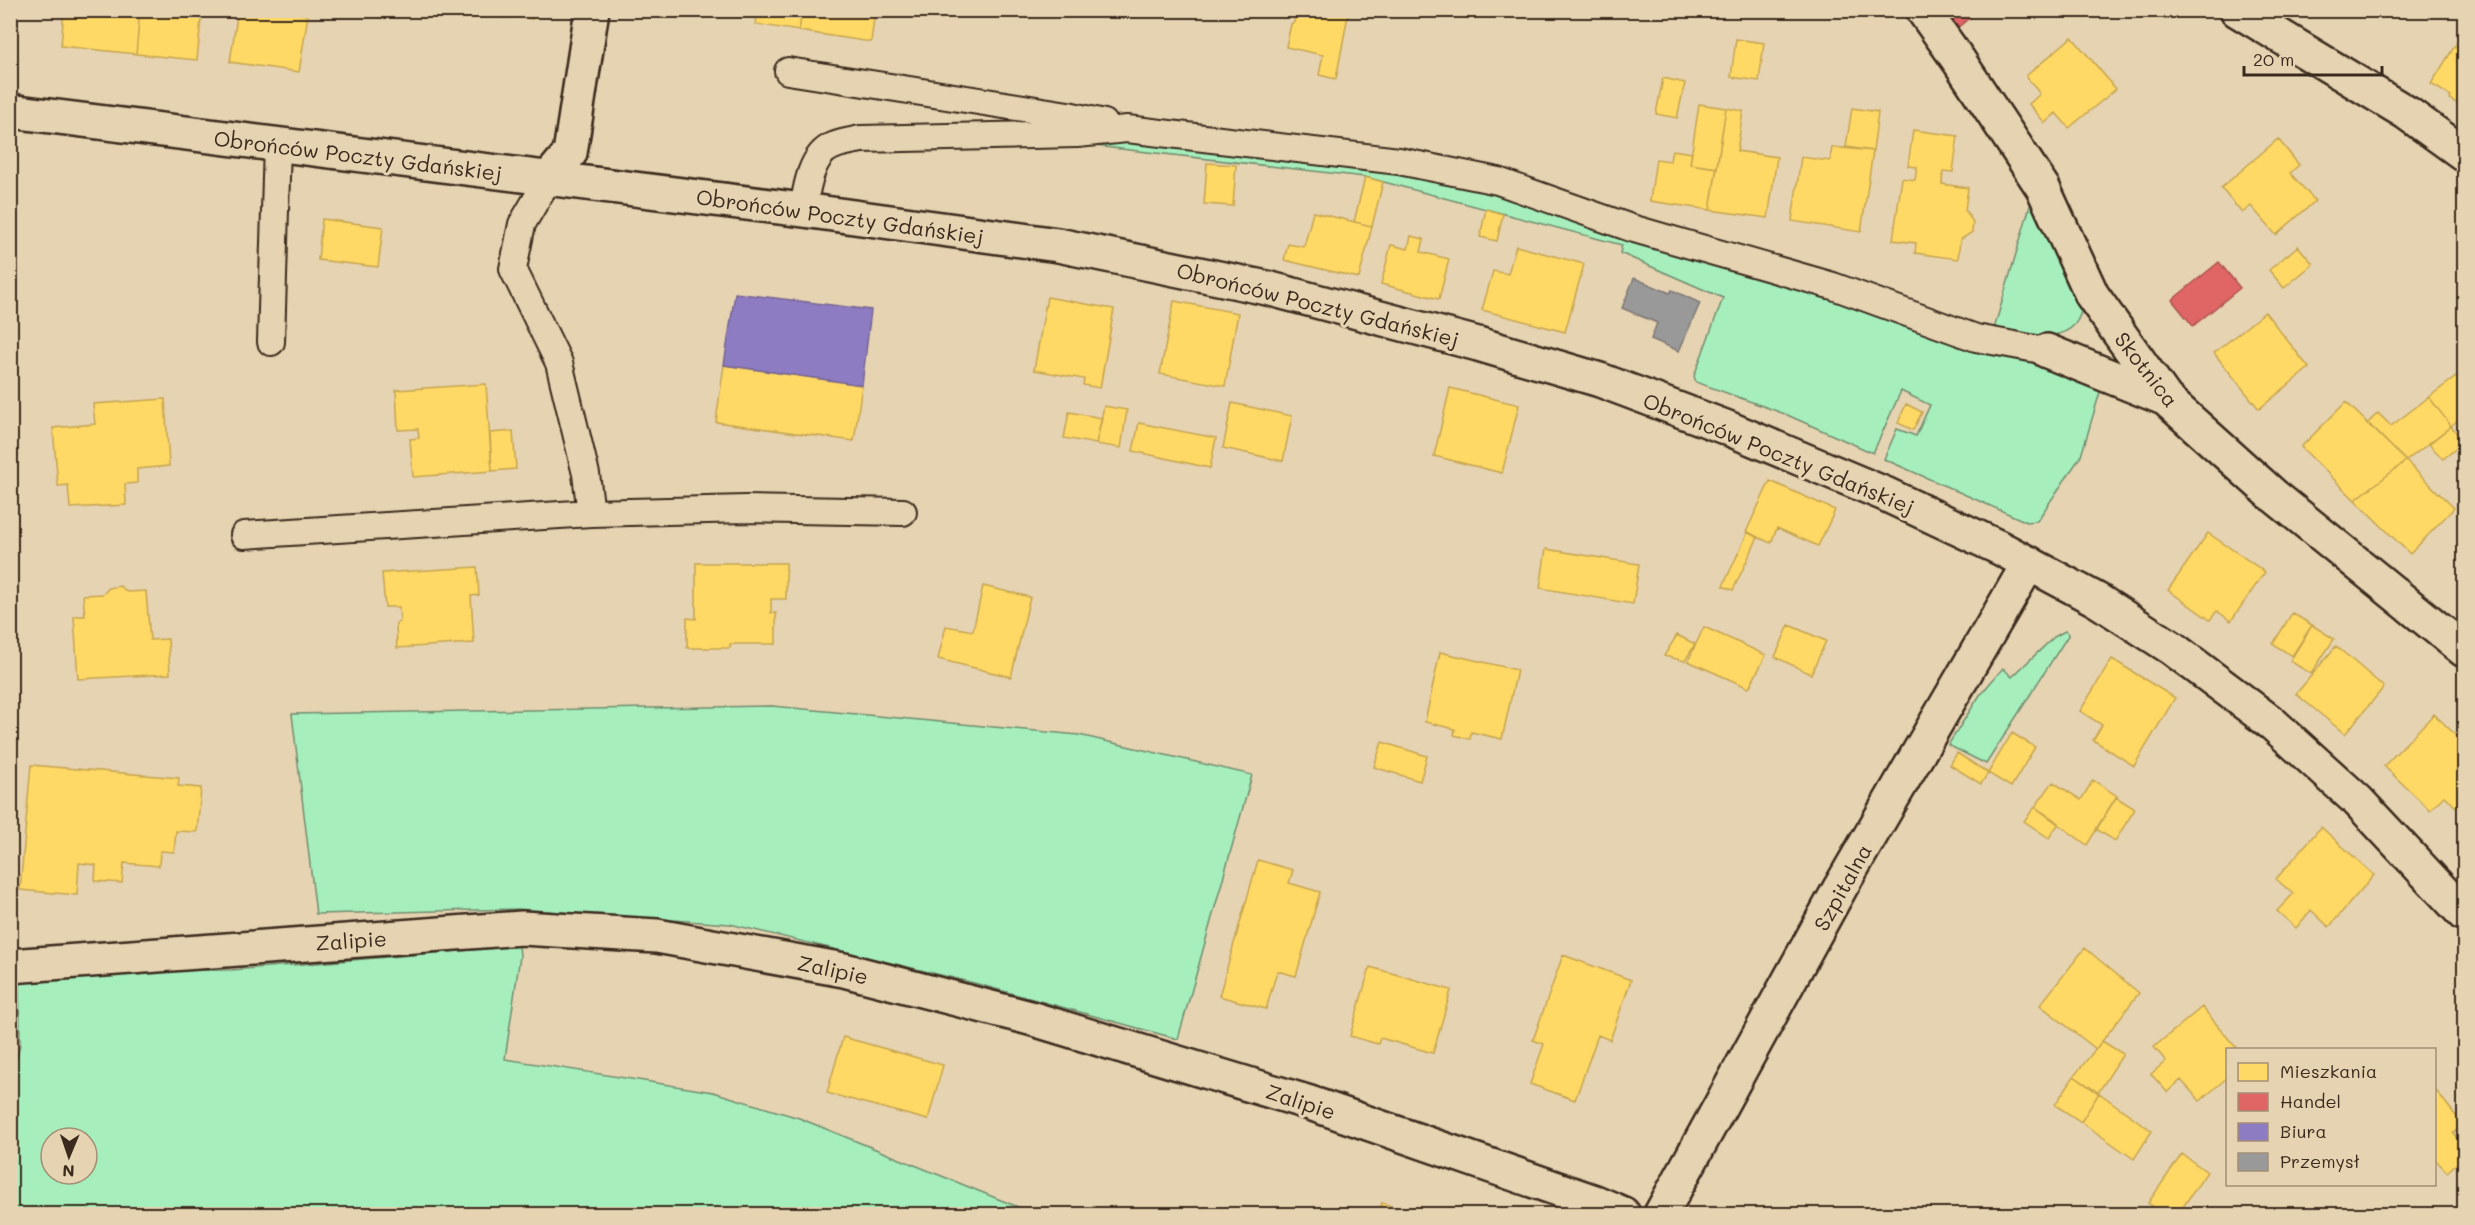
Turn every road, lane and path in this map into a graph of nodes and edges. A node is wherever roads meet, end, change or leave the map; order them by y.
1 (592, 10) edge
2 (1923, 10) edge
3 (2237, 10) edge
4 (788, 70) dead end
5 (10, 111) edge
6 (1127, 129) junction
7 (277, 145) junction
8 (2464, 153) edge
9 (549, 178) junction
10 (803, 210) junction
11 (271, 342) dead end
12 (2047, 351) joint
13 (2166, 399) junction
14 (591, 513) junction
15 (903, 513) dead end
16 (244, 535) dead end
17 (2029, 563) junction
18 (2464, 650) edge
19 (2464, 914) edge
20 (10, 966) edge
21 (1623, 1215) edge
22 (1661, 1215) edge

1 - 9 street
2 - 13 street, Skotnica
3 - 8 street
4 - 6 lane
5 - 7 street, Obrońców Poczty Gdańskiej
6 - 10 lane
6 - 12 lane
7 - 9 street, Obrońców Poczty Gdańskiej
7 - 11 lane
9 - 10 street, Obrońców Poczty Gdańskiej
9 - 14 lane
10 - 17 street, Obrońców Poczty Gdańskiej
12 - 13 street
13 - 18 street, Skotnica
14 - 15 lane
14 - 16 lane
17 - 19 street, Obrońców Poczty Gdańskiej
17 - 22 street, Szpitalna
20 - 21 street, Zalipie

